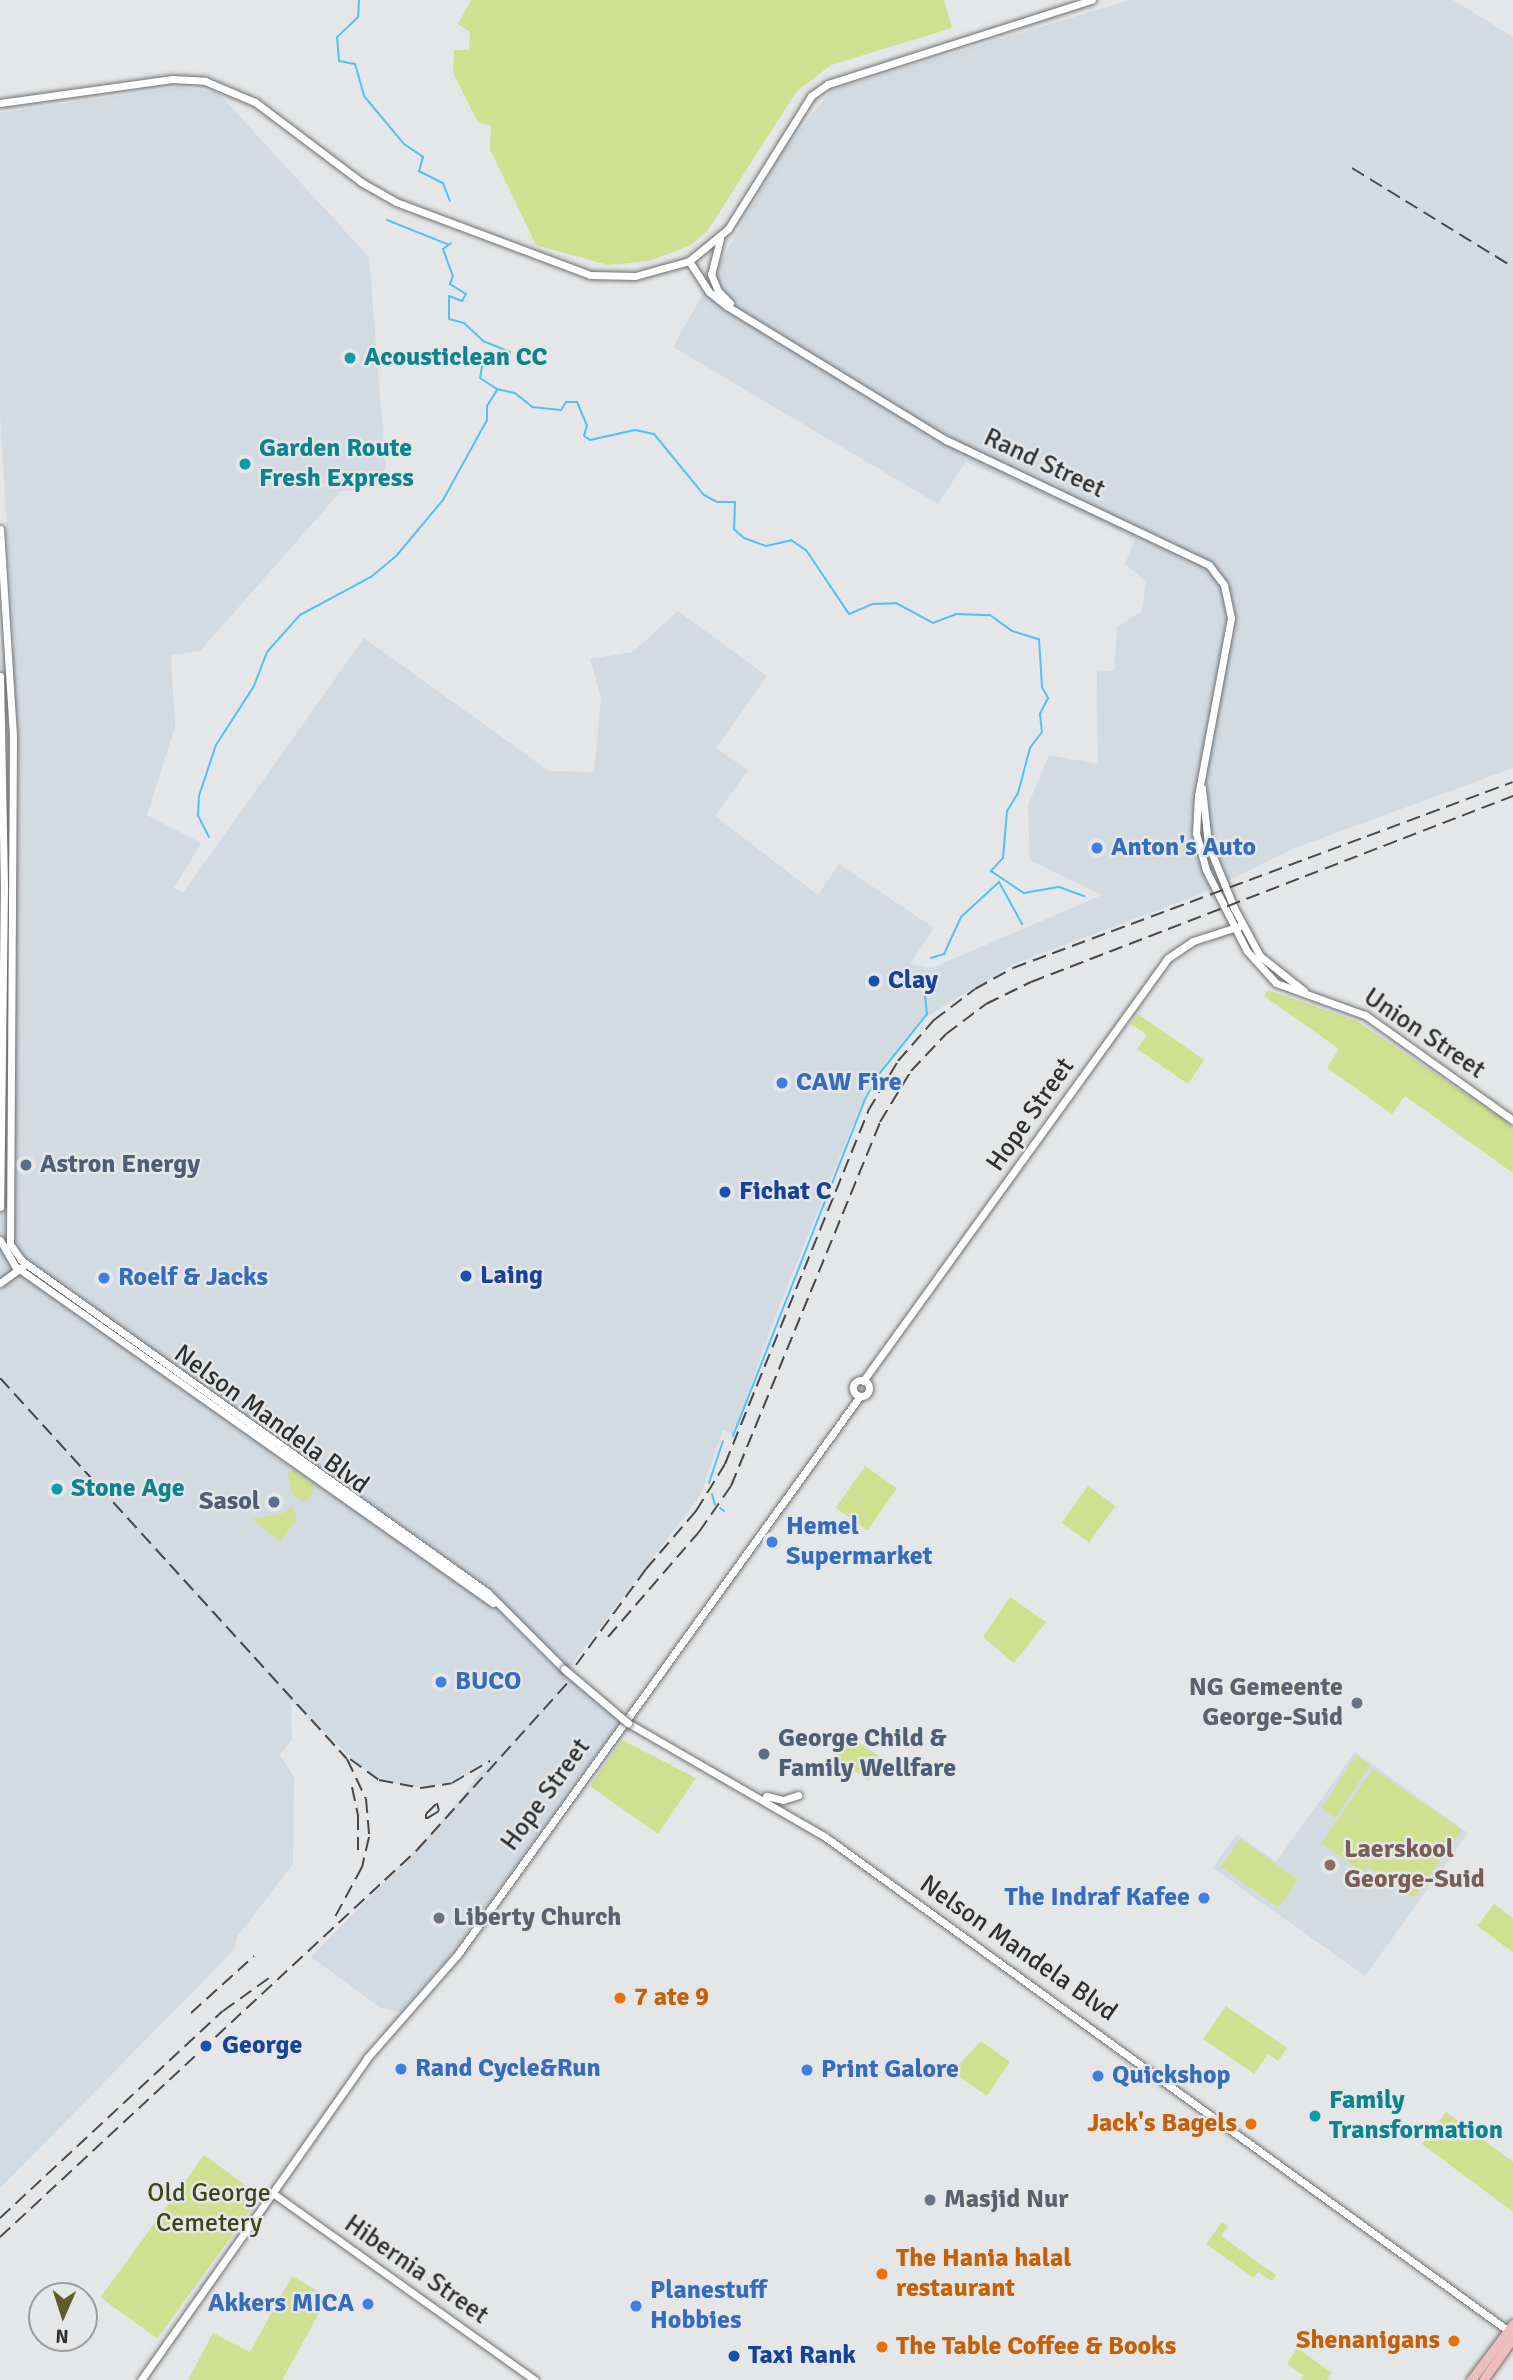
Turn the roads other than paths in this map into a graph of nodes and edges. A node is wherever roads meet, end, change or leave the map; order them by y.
1 (1092, 0) edge
2 (0, 103) edge
3 (724, 231) junction
4 (689, 261) junction
5 (741, 313) junction
6 (0, 530) edge
7 (0, 676) edge
8 (1202, 780) junction
9 (1216, 866) joint
10 (1206, 870) joint
11 (1243, 925) junction
12 (1234, 928) junction
13 (1307, 993) junction
14 (2, 1102) junction
15 (12, 1102) junction
16 (1513, 1120) edge
17 (1, 1150) edge
18 (11, 1150) junction
19 (0, 1207) edge
20 (0, 1240) edge
21 (21, 1265) junction
22 (0, 1282) edge
23 (866, 1383) junction
24 (857, 1394) junction
25 (755, 1793) junction
26 (798, 1795) dead end
27 (274, 2194) junction
28 (1512, 2331) edge
29 (141, 2380) edge
30 (535, 2380) edge
31 (1471, 2380) edge
32 (1483, 2380) edge

1 - 3 street
2 - 4 street
3 - 4 street
3 - 5 street
4 - 5 street, Rand Street
5 - 8 street, Rand Street
6 - 15 street
7 - 14 street
8 - 9 street, Rand Street
8 - 10 street, Rand Street
9 - 11 street, Union Street
10 - 12 street, Union Street
11 - 12 street, Hope Street
11 - 13 street, Union Street
12 - 13 street, Union Street
12 - 23 street, Hope Street
13 - 16 street, Union Street
14 - 15 street
14 - 17 street
15 - 18 street
17 - 18 street
17 - 19 street
18 - 21 street
20 - 21 street
21 - 22 street
21 - 25 street, Nelson Mandela Blvd, bridge
23 - 24 street
23 - 24 street
24 - 27 street, Hope Street
25 - 26 street
25 - 28 street, Nelson Mandela Blvd
27 - 29 street, Hope Street
27 - 30 street, Hibernia Street
28 - 31 main road
28 - 32 main road

